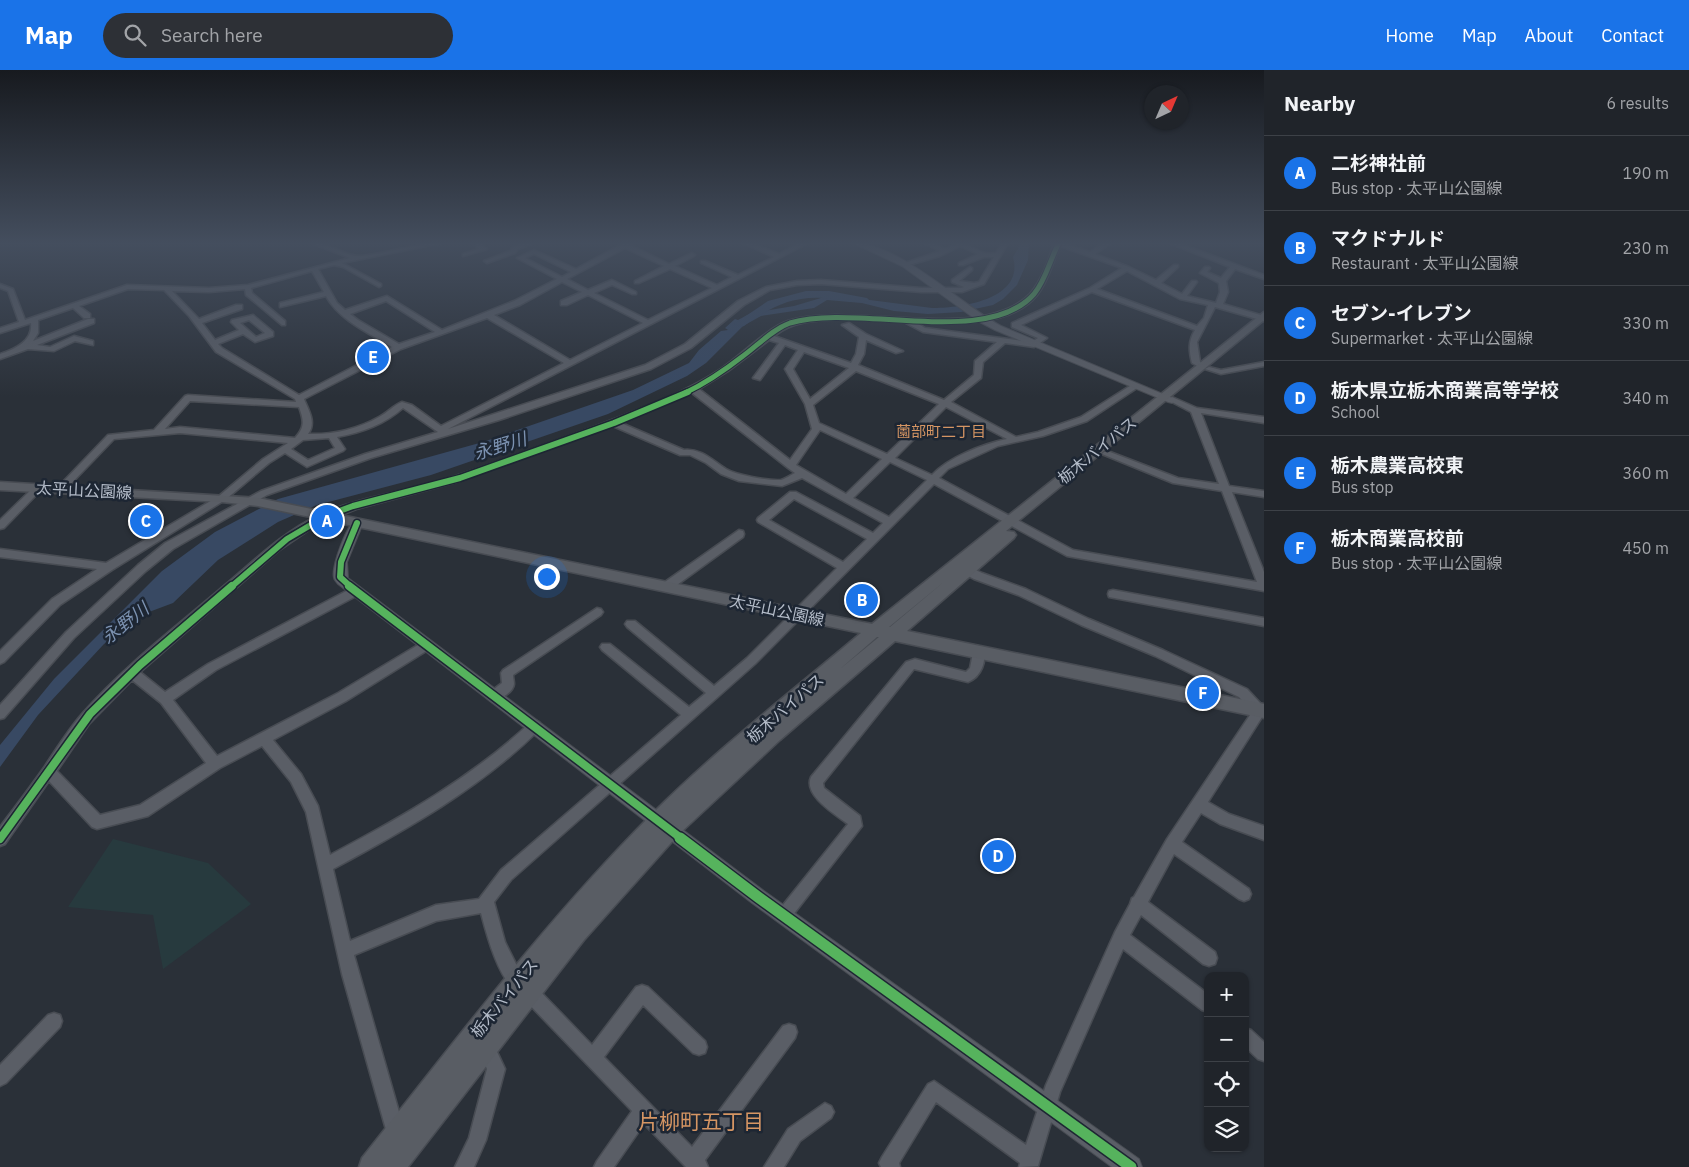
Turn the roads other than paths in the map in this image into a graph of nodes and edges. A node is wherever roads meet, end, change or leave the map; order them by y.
1 (13, 294) edge
2 (105, 294) edge
3 (171, 294) edge
4 (248, 294) edge
5 (327, 294) joint
6 (530, 294) edge
7 (584, 294) edge
8 (593, 294) edge
9 (705, 294) edge
10 (757, 294) edge
11 (945, 294) edge
12 (1034, 294) edge
13 (1081, 294) edge
14 (1106, 294) edge
15 (1177, 294) edge
16 (1185, 294) edge
17 (1222, 294) edge
18 (1183, 297) junction
19 (564, 303) dead end
20 (1215, 304) junction
21 (73, 305) junction
22 (283, 305) dead end
23 (239, 307) dead end
24 (344, 313) junction
25 (488, 315) junction
26 (902, 318) junction
27 (979, 318) junction
28 (34, 319) junction
29 (1263, 319) edge
30 (197, 322) junction
31 (23, 323) junction
32 (282, 323) dead end
33 (648, 323) junction
34 (846, 325) dead end
35 (1198, 329) junction
36 (0, 331) edge
37 (244, 331) dead end
38 (441, 332) junction
39 (863, 336) junction
40 (769, 337) junction
41 (1004, 340) junction
42 (784, 342) junction
43 (90, 343) dead end
44 (213, 343) junction
45 (1034, 345) junction
46 (398, 347) junction
47 (26, 348) junction
48 (802, 349) junction
49 (899, 352) dead end
50 (0, 357) edge
51 (569, 363) junction
52 (1264, 364) edge
53 (855, 366) junction
54 (1205, 368) junction
55 (757, 378) dead end
56 (1136, 386) junction
57 (692, 389) junction
58 (1168, 398) junction
59 (301, 401) junction
60 (946, 402) junction
61 (809, 404) junction
62 (1195, 410) junction
63 (1264, 420) edge
64 (613, 423) junction
65 (817, 425) junction
66 (158, 431) junction
67 (439, 432) junction
68 (330, 435) junction
69 (299, 439) junction
70 (1014, 439) junction
71 (286, 449) junction
72 (1106, 454) junction
73 (889, 458) junction
74 (791, 466) junction
75 (802, 474) junction
76 (932, 479) junction
77 (0, 486) edge
78 (38, 488) junction
79 (1226, 488) junction
80 (61, 489) junction
81 (1264, 494) edge
82 (222, 498) junction
83 (847, 498) junction
84 (254, 502) junction
85 (323, 516) junction
86 (890, 522) junction
87 (357, 523) junction
88 (1015, 523) junction
89 (0, 526) edge
90 (739, 534) dead end
91 (873, 538) junction
92 (0, 553) edge
93 (843, 566) junction
94 (108, 567) junction
95 (962, 568) junction
96 (666, 587) junction
97 (1264, 587) edge
98 (356, 591) junction
99 (1113, 594) dead end
100 (597, 612) dead end
101 (799, 614) junction
102 (1264, 622) edge
103 (631, 624) dead end
104 (884, 632) junction
105 (427, 645) junction
106 (606, 647) dead end
107 (978, 651) junction
108 (0, 659) edge
109 (132, 673) junction
110 (714, 693) junction
111 (494, 696) junction
112 (165, 699) junction
113 (1261, 710) edge
114 (0, 714) edge
115 (690, 715) junction
116 (535, 726) junction
117 (264, 738) junction
118 (215, 764) junction
119 (48, 772) junction
120 (611, 784) junction
121 (1199, 804) junction
122 (665, 825) junction
123 (1264, 834) edge
124 (0, 839) edge
125 (1172, 844) junction
126 (326, 865) junction
127 (1244, 894) dead end
128 (1138, 903) junction
129 (487, 905) junction
130 (784, 916) junction
131 (1120, 937) junction
132 (345, 951) junction
133 (1209, 958) dead end
134 (523, 987) junction
135 (1204, 1001) edge
136 (54, 1021) dead end
137 (789, 1032) dead end
138 (1249, 1040) edge
139 (699, 1047) dead end
140 (486, 1048) junction
141 (1264, 1053) edge
142 (593, 1058) junction
143 (0, 1077) edge
144 (1048, 1106) junction
145 (644, 1109) junction
146 (825, 1112) dead end
147 (397, 1134) junction
148 (1030, 1163) edge
149 (696, 1164) edge
150 (371, 1167) edge
151 (393, 1167) edge
152 (464, 1167) edge
153 (603, 1167) edge
154 (773, 1167) edge
155 (891, 1167) edge
156 (1131, 1167) edge

1 - 31 street
2 - 21 street
3 - 30 street
4 - 32 street
5 - 22 street
5 - 24 street
6 - 25 street
7 - 19 street
8 - 33 street
9 - 33 street
10 - 67 street
11 - 27 street
12 - 27 street
13 - 45 street
14 - 35 street
15 - 18 street
16 - 18 street
17 - 20 street
18 - 20 street
20 - 29 street
20 - 35 street
21 - 28 street
21 - 47 street
23 - 30 street
24 - 38 street
24 - 46 street
25 - 38 street
25 - 51 street
26 - 27 street
26 - 40 street
26 - 41 street
27 - 45 street
28 - 31 street
28 - 47 street
29 - 54 main road, 栃木バイパス
30 - 44 street
31 - 36 street
33 - 51 street
34 - 39 street
35 - 54 street
37 - 44 street
38 - 46 street
39 - 49 street
39 - 53 street
40 - 42 street
40 - 57 street
41 - 45 street
41 - 60 street
42 - 48 street
42 - 55 street
43 - 47 street
44 - 59 street
45 - 56 street
46 - 59 street
47 - 50 street
48 - 53 street
48 - 61 street
51 - 67 street
52 - 54 street
53 - 60 street
53 - 61 street
54 - 58 main road, 栃木バイパス
56 - 58 street
56 - 70 street
57 - 64 street
57 - 74 street
58 - 62 street
58 - 72 main road, 栃木バイパス
58 - 88 main road, 栃木バイパス
59 - 66 street
59 - 69 street
60 - 70 street
60 - 73 street
61 - 65 street
62 - 63 street
62 - 79 street
64 - 75 street
64 - 85 street
65 - 73 street
65 - 74 street
66 - 69 street
66 - 80 street
67 - 68 street
67 - 84 street
68 - 69 street
68 - 71 street
69 - 71 street
70 - 76 street
71 - 82 street
72 - 79 street
72 - 88 main road, 栃木バイパス
73 - 76 street
73 - 83 street
74 - 75 street
75 - 83 street
76 - 86 street
76 - 88 street
77 - 78 main road, 太平山公園線
78 - 80 main road, 太平山公園線
78 - 89 street
79 - 81 street
79 - 97 street
80 - 82 main road, 太平山公園線
82 - 84 main road, 太平山公園線
82 - 94 street
83 - 86 street
84 - 85 main road, 太平山公園線
84 - 114 street
85 - 87 main road, 太平山公園線
85 - 109 street
86 - 91 street
87 - 96 main road, 太平山公園線
87 - 98 street
88 - 95 main road, 栃木バイパス
88 - 97 street
90 - 96 street
91 - 93 street
91 - 93 street
92 - 94 street
93 - 101 street
94 - 108 street
95 - 104 main road, 栃木バイパス
95 - 113 street
96 - 101 main road, 太平山公園線
98 - 105 street
98 - 112 street
99 - 102 street
100 - 111 street
101 - 104 main road, 太平山公園線
101 - 110 street
103 - 110 street
104 - 107 main road, 太平山公園線
104 - 122 main road, 栃木バイパス
105 - 111 street
105 - 117 street
106 - 115 street
107 - 113 main road, 太平山公園線
107 - 130 street
109 - 112 street
109 - 119 street
110 - 115 street
111 - 116 street
112 - 118 street
113 - 121 street
115 - 120 street
116 - 120 street
116 - 126 street
117 - 118 street
117 - 126 street
118 - 119 street
119 - 124 street
120 - 122 street
120 - 129 street
121 - 123 street
121 - 125 street
122 - 130 street
122 - 134 main road, 栃木バイパス
125 - 127 street
125 - 128 street
126 - 132 street
128 - 131 street
128 - 133 street
129 - 132 street
129 - 134 street
130 - 144 street
131 - 135 street
131 - 144 street
132 - 147 street
134 - 140 main road, 栃木バイパス
134 - 142 street
134 - 147 main road, 栃木バイパス
136 - 143 street
137 - 149 street
138 - 141 street
139 - 142 street
140 - 151 main road, 栃木バイパス
140 - 152 street
142 - 145 street
144 - 148 street
144 - 156 street
145 - 149 street
145 - 153 street
146 - 154 street
147 - 150 main road, 栃木バイパス
148 - 155 street

